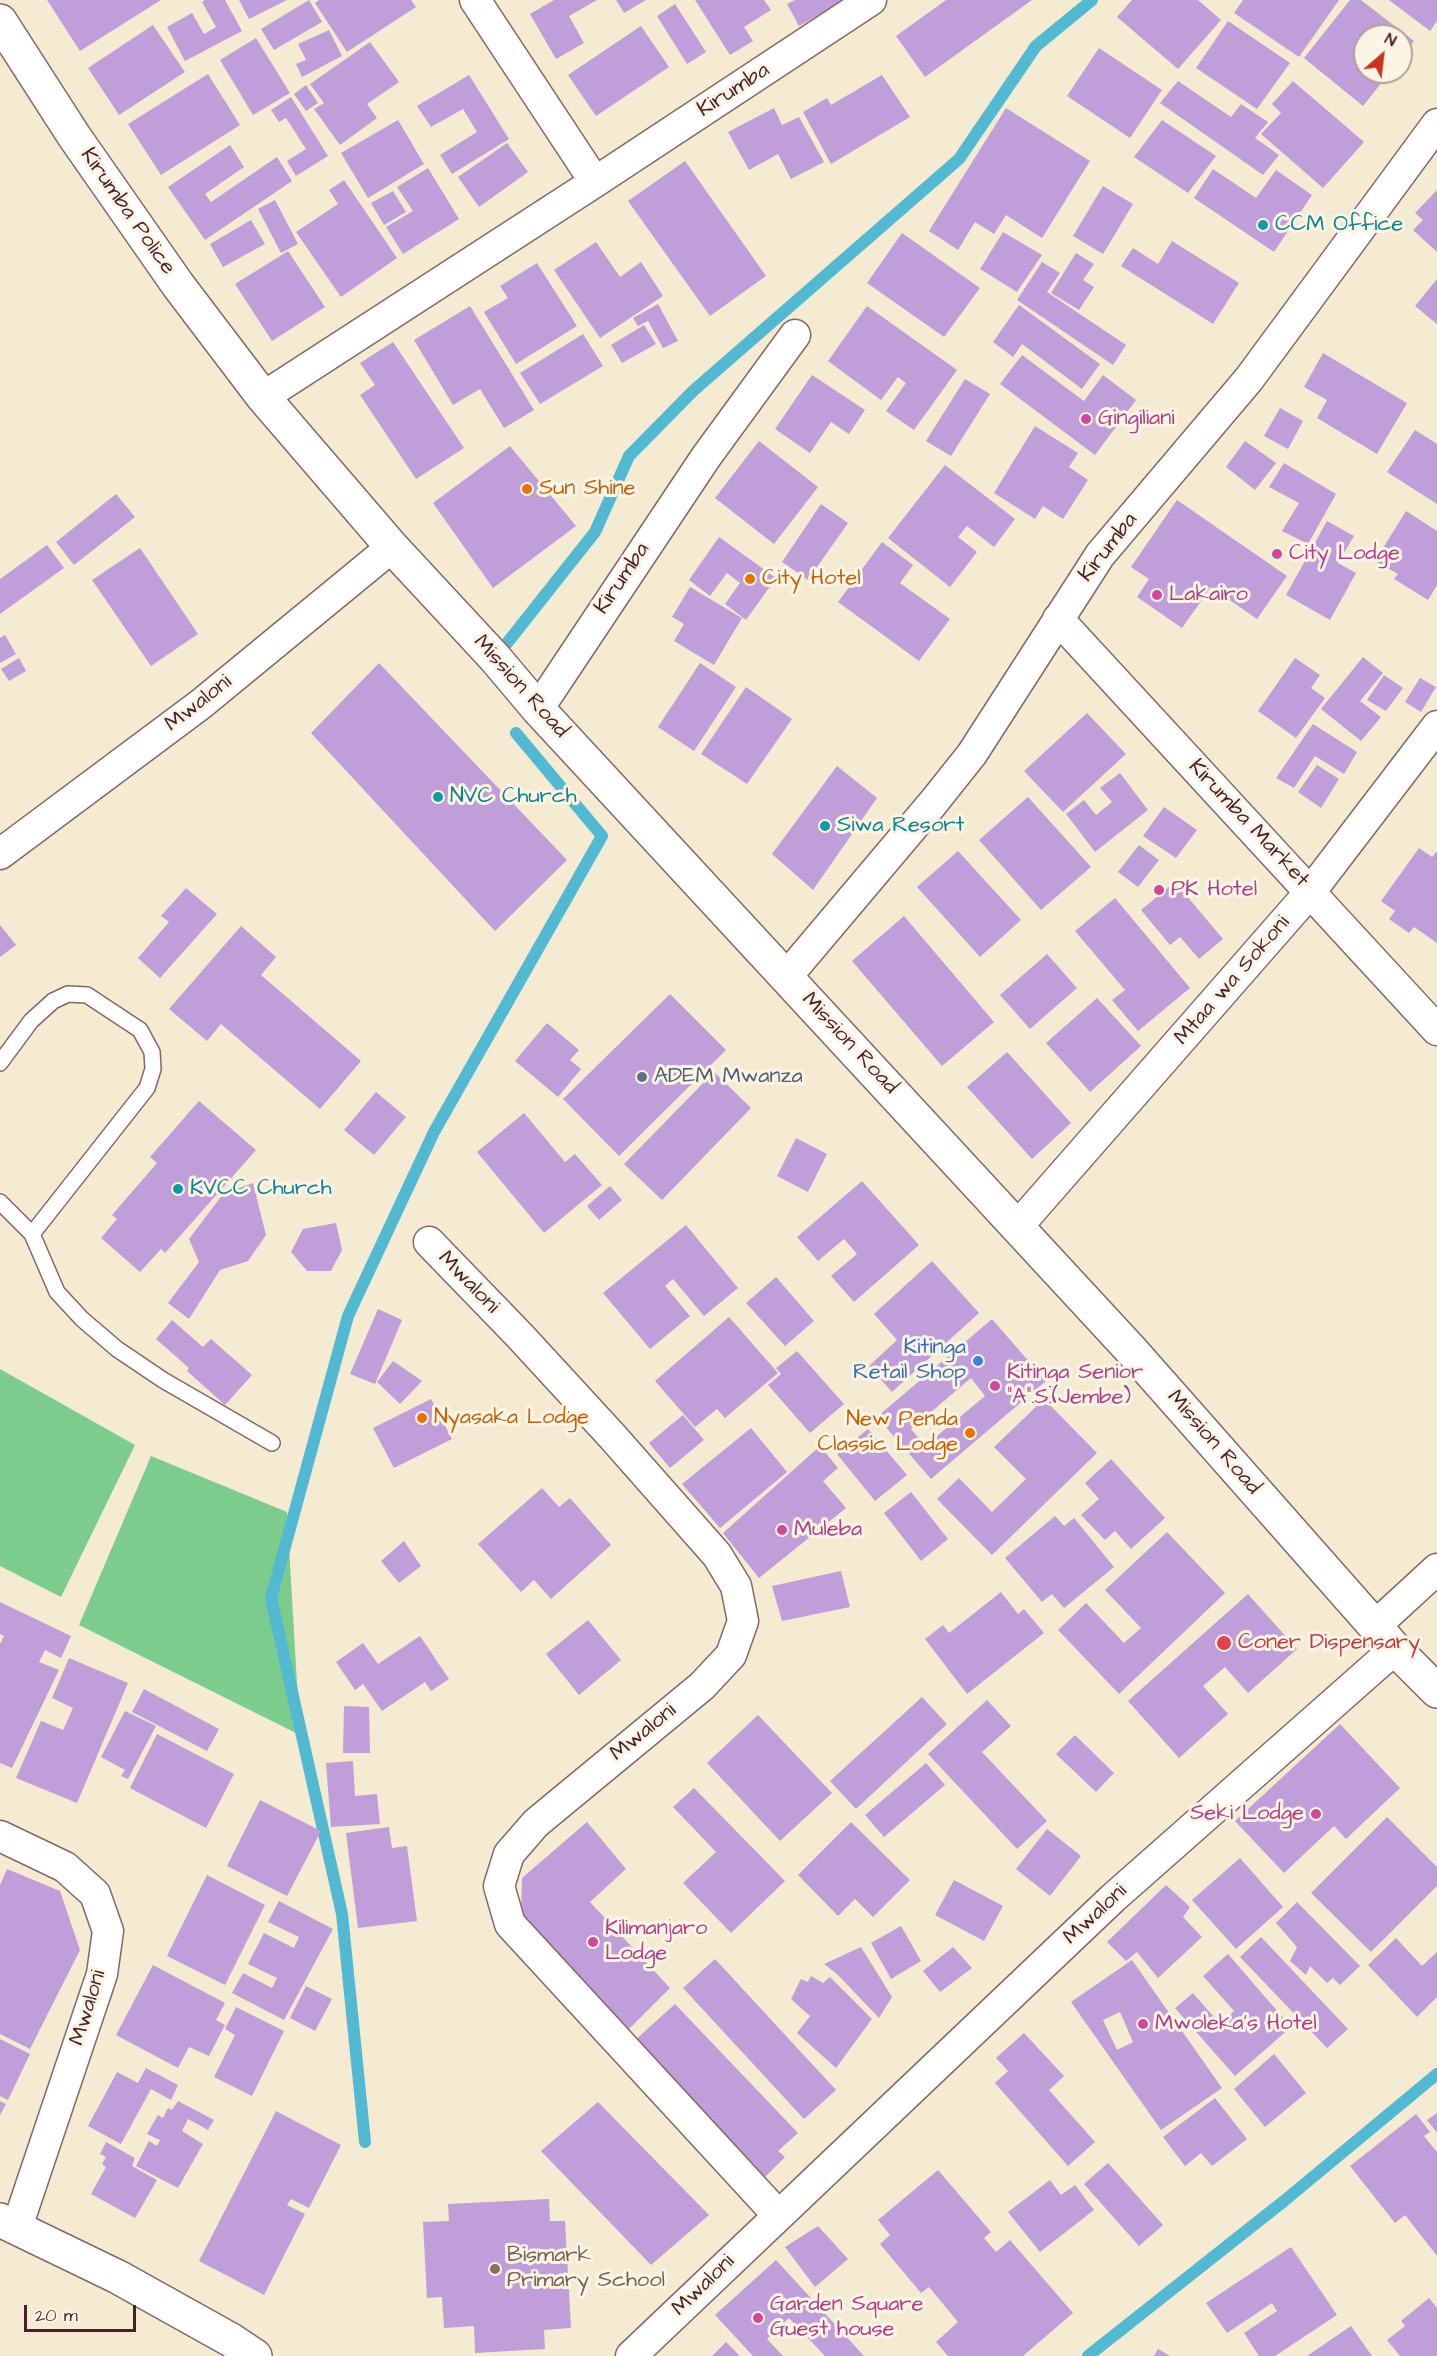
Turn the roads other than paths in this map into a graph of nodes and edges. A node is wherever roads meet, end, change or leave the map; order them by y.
1 (475, 0) edge
2 (871, 0) edge
3 (0, 21) edge
4 (1437, 124) edge
5 (595, 182) junction
6 (795, 335) dead end
7 (263, 397) junction
8 (392, 547) junction
9 (1058, 619) junction
10 (538, 709) junction
11 (1437, 726) edge
12 (0, 854) edge
13 (1311, 891) junction
14 (787, 976) junction
15 (1437, 1030) edge
16 (0, 1063) edge
17 (0, 1202) edge
18 (1017, 1227) junction
19 (32, 1234) junction
20 (429, 1242) dead end
21 (272, 1443) dead end
22 (1437, 1569) edge
23 (1385, 1637) junction
24 (1437, 1691) edge
25 (0, 1836) edge
26 (778, 2215) junction
27 (8, 2223) edge
28 (255, 2356) edge
29 (631, 2356) edge

1 - 5 street
2 - 5 street, Kirumba
3 - 7 street, Kirumba Police
4 - 9 street, Kirumba
5 - 7 street, Kirumba
6 - 10 street, Kirumba
7 - 8 street, Mission Road
8 - 10 street, Mission Road
8 - 12 street, Mwaloni
9 - 13 street, Kirumba Market
9 - 14 street, Kirumba
10 - 14 street, Mission Road
11 - 13 street, Mtaa wa Sokoni
13 - 15 street, Kirumba Market
13 - 18 street, Mtaa wa Sokoni
14 - 18 street, Mission Road
16 - 19 lane
17 - 19 lane
18 - 23 street, Mission Road
19 - 21 lane
20 - 26 street, Mwaloni
22 - 23 street, Mwaloni
23 - 24 street, Mission Road
23 - 26 street, Mwaloni
25 - 27 street, Mwaloni
26 - 29 street, Mwaloni
27 - 28 street

